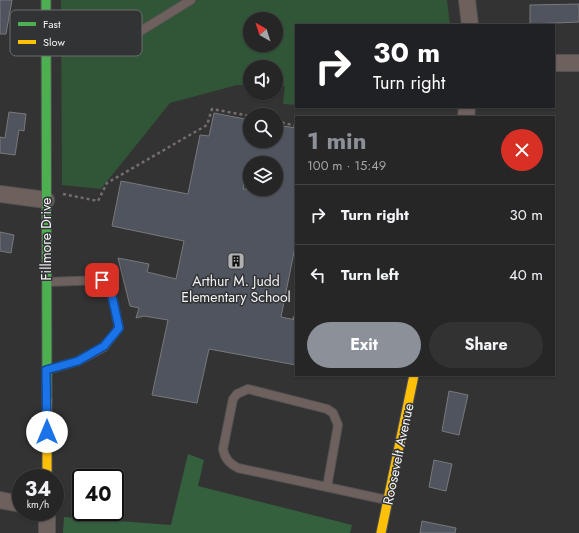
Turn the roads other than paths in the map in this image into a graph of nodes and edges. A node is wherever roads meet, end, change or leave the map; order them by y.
1 (191, 0) edge
2 (467, 0) edge
3 (470, 24) edge
4 (142, 30) edge
5 (46, 56) edge
6 (555, 63) edge
7 (579, 63) edge
8 (0, 194) edge
9 (51, 196) junction
10 (46, 282) junction
11 (46, 370) junction
12 (414, 376) edge
13 (47, 469) edge
14 (327, 487) junction
15 (0, 500) edge
16 (388, 501) junction
17 (12, 502) edge
18 (47, 521) edge
19 (47, 533) edge
20 (381, 533) edge

1 - 4 lane
2 - 3 street
5 - 9 street, Fillmore Drive
6 - 7 street
8 - 9 street
9 - 10 street, Fillmore Drive
10 - 11 street, Fillmore Drive
10 - 11 lane
11 - 13 street, Fillmore Drive
12 - 16 street, Roosevelt Avenue
14 - 14 lane
14 - 16 lane
15 - 17 street
16 - 20 street, Roosevelt Avenue
18 - 19 street

